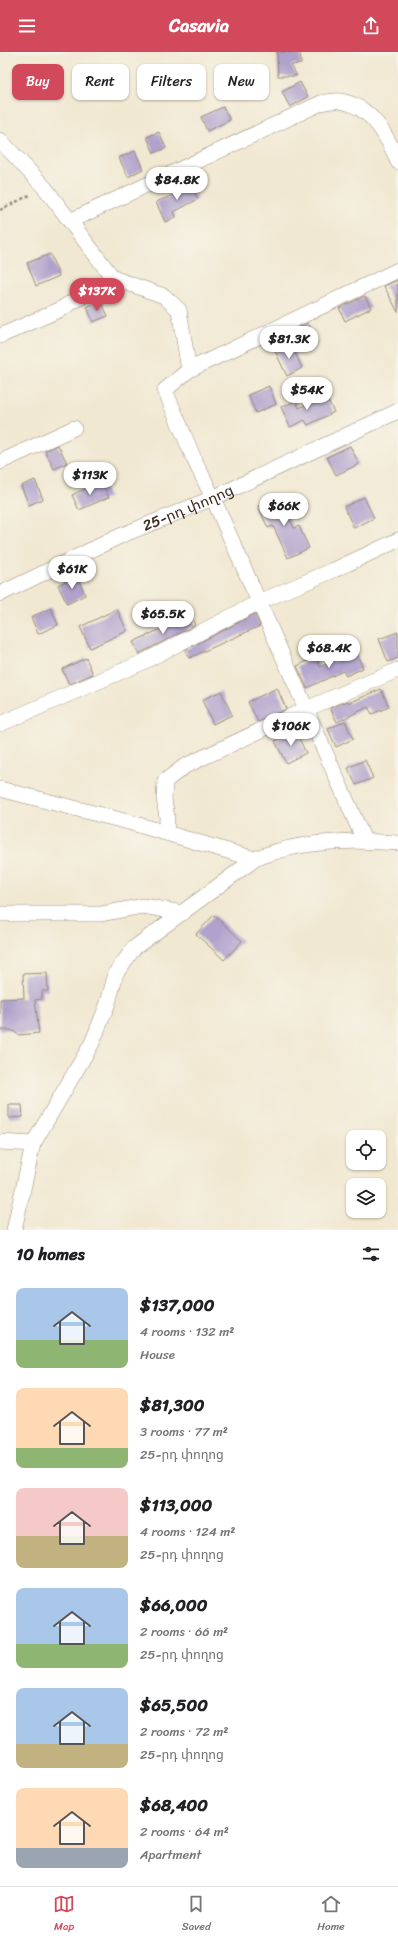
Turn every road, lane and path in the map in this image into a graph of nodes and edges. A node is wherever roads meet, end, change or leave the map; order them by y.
1 (0, 140) edge
2 (398, 162) edge
3 (45, 188) junction
4 (0, 210) edge
5 (70, 220) junction
6 (398, 270) edge
7 (112, 278) junction
8 (0, 336) edge
9 (189, 370) junction
10 (398, 411) edge
11 (74, 428) dead end
12 (0, 462) edge
13 (213, 498) junction
14 (398, 540) edge
15 (0, 594) edge
16 (259, 602) junction
17 (398, 670) edge
18 (306, 709) junction
19 (0, 724) edge
20 (0, 789) edge
21 (166, 833) junction
22 (397, 838) edge
23 (364, 840) junction
24 (255, 859) junction
25 (183, 913) junction
26 (0, 914) edge
27 (0, 1142) edge
28 (33, 1144) junction
29 (14, 1230) edge

1 - 3 street
2 - 5 street
3 - 4 path
3 - 5 street
5 - 7 street
6 - 9 street
7 - 8 street
7 - 9 street
9 - 13 street
10 - 13 street, 25-րդ փողոց
11 - 12 street
13 - 15 street, 25-րդ փողոց
13 - 16 street
14 - 16 street
16 - 18 street
16 - 19 street
17 - 18 street
18 - 21 street
18 - 23 street
20 - 21 street
21 - 24 street
22 - 23 street
23 - 24 street
24 - 25 street
25 - 26 street
25 - 28 street
27 - 28 street
28 - 29 street

